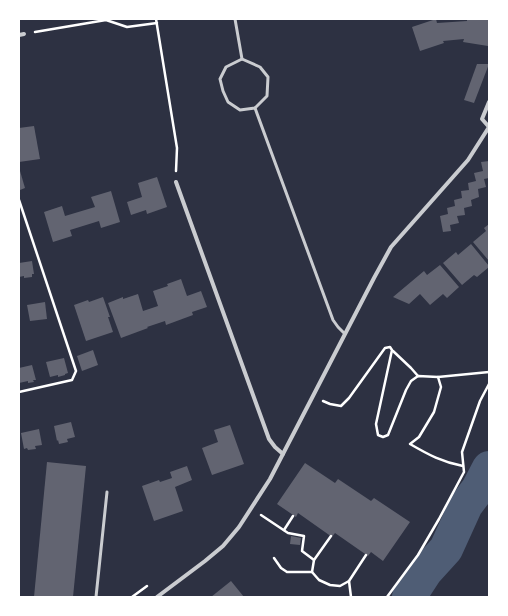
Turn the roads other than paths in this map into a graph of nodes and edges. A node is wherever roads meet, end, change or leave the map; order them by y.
1 (235, 19) edge
2 (24, 34) road end
3 (19, 35) edge
4 (242, 59) junction
5 (489, 102) edge
6 (255, 108) junction
7 (489, 127) edge
8 (176, 182) road end
9 (345, 334) junction
10 (283, 454) junction
11 (107, 492) dead end
12 (96, 597) edge
13 (157, 597) edge

1 - 4 lane
2 - 3 street
4 - 6 lane
4 - 6 lane
5 - 7 street
6 - 9 lane
7 - 9 street
8 - 10 street
9 - 10 street
10 - 13 street
11 - 12 lane

